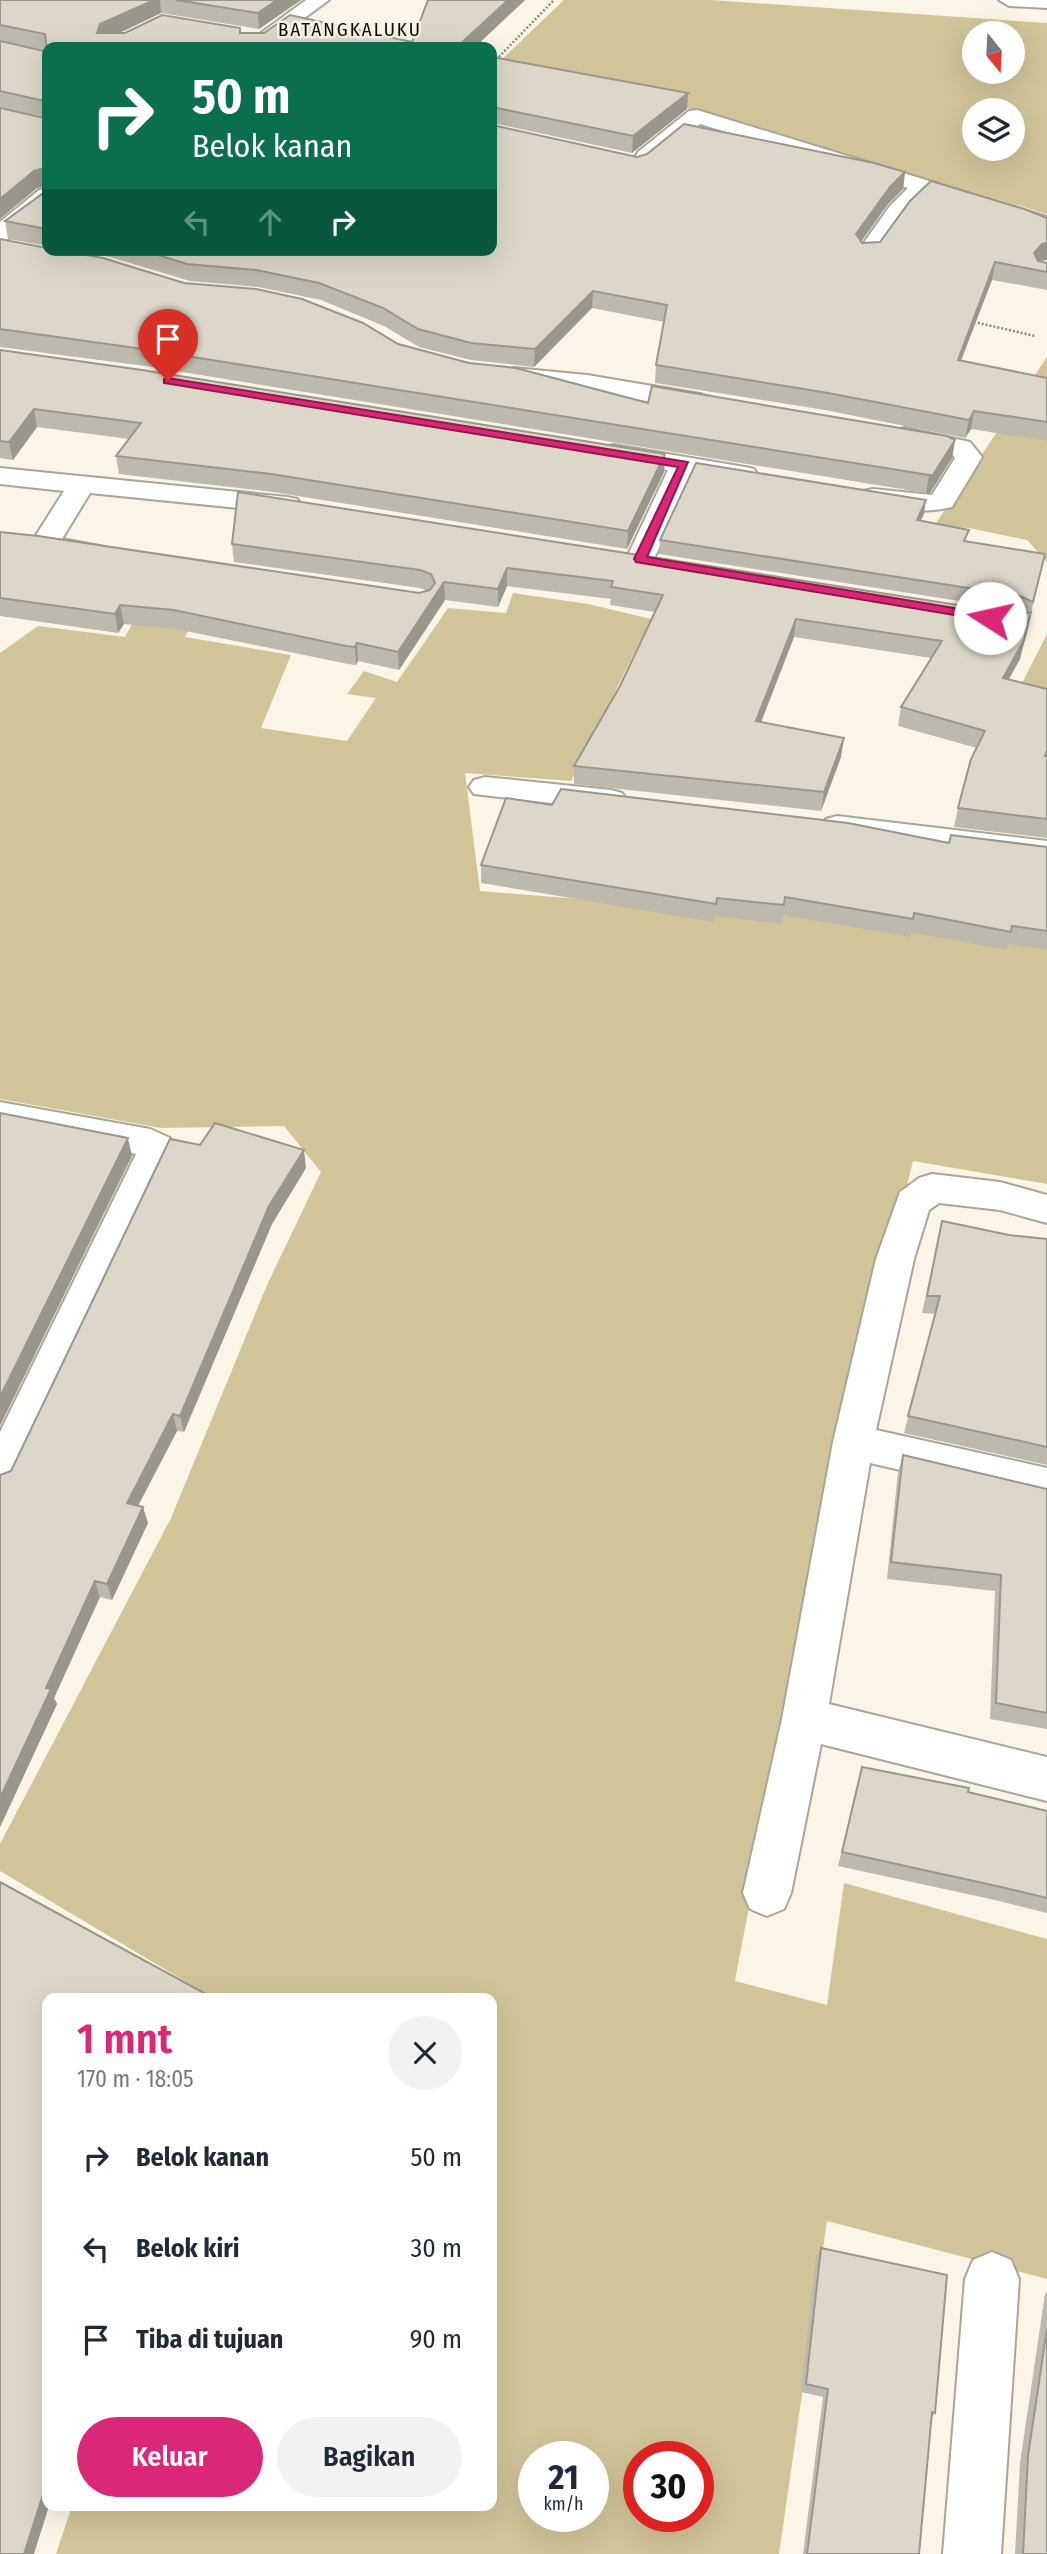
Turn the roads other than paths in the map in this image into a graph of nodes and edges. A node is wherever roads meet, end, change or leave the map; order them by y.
1 (319, 0) edge
2 (1009, 0) edge
3 (1047, 2) edge
4 (251, 40) edge
5 (626, 163) edge
6 (924, 186) junction
7 (42, 201) edge
8 (1047, 224) edge
9 (4, 244) edge
10 (868, 253) edge
11 (494, 373) edge
12 (729, 406) edge
13 (876, 430) edge
14 (583, 448) edge
15 (684, 464) junction
16 (0, 476) edge
17 (776, 480) edge
18 (82, 484) junction
19 (842, 492) edge
20 (313, 509) edge
21 (613, 555) edge
22 (121, 557) edge
23 (485, 787) dead end
24 (637, 803) edge
25 (804, 823) edge
26 (1047, 852) edge
27 (0, 1115) edge
28 (1047, 1209) edge
29 (853, 1442) junction
30 (0, 1474) edge
31 (1047, 1486) edge
32 (804, 1719) junction
33 (1047, 1779) edge
34 (767, 1893) dead end
35 (992, 2279) dead end
36 (972, 2554) edge

1 - 4 street
2 - 3 street
5 - 6 street
6 - 8 street
6 - 10 street
7 - 9 street
11 - 12 street
13 - 19 street
14 - 15 street
15 - 17 street
15 - 21 street
16 - 18 street
18 - 20 street
18 - 22 street
23 - 24 street
25 - 26 street
27 - 30 street
28 - 29 street
29 - 31 street
29 - 32 street
32 - 33 street
32 - 34 street
35 - 36 street

